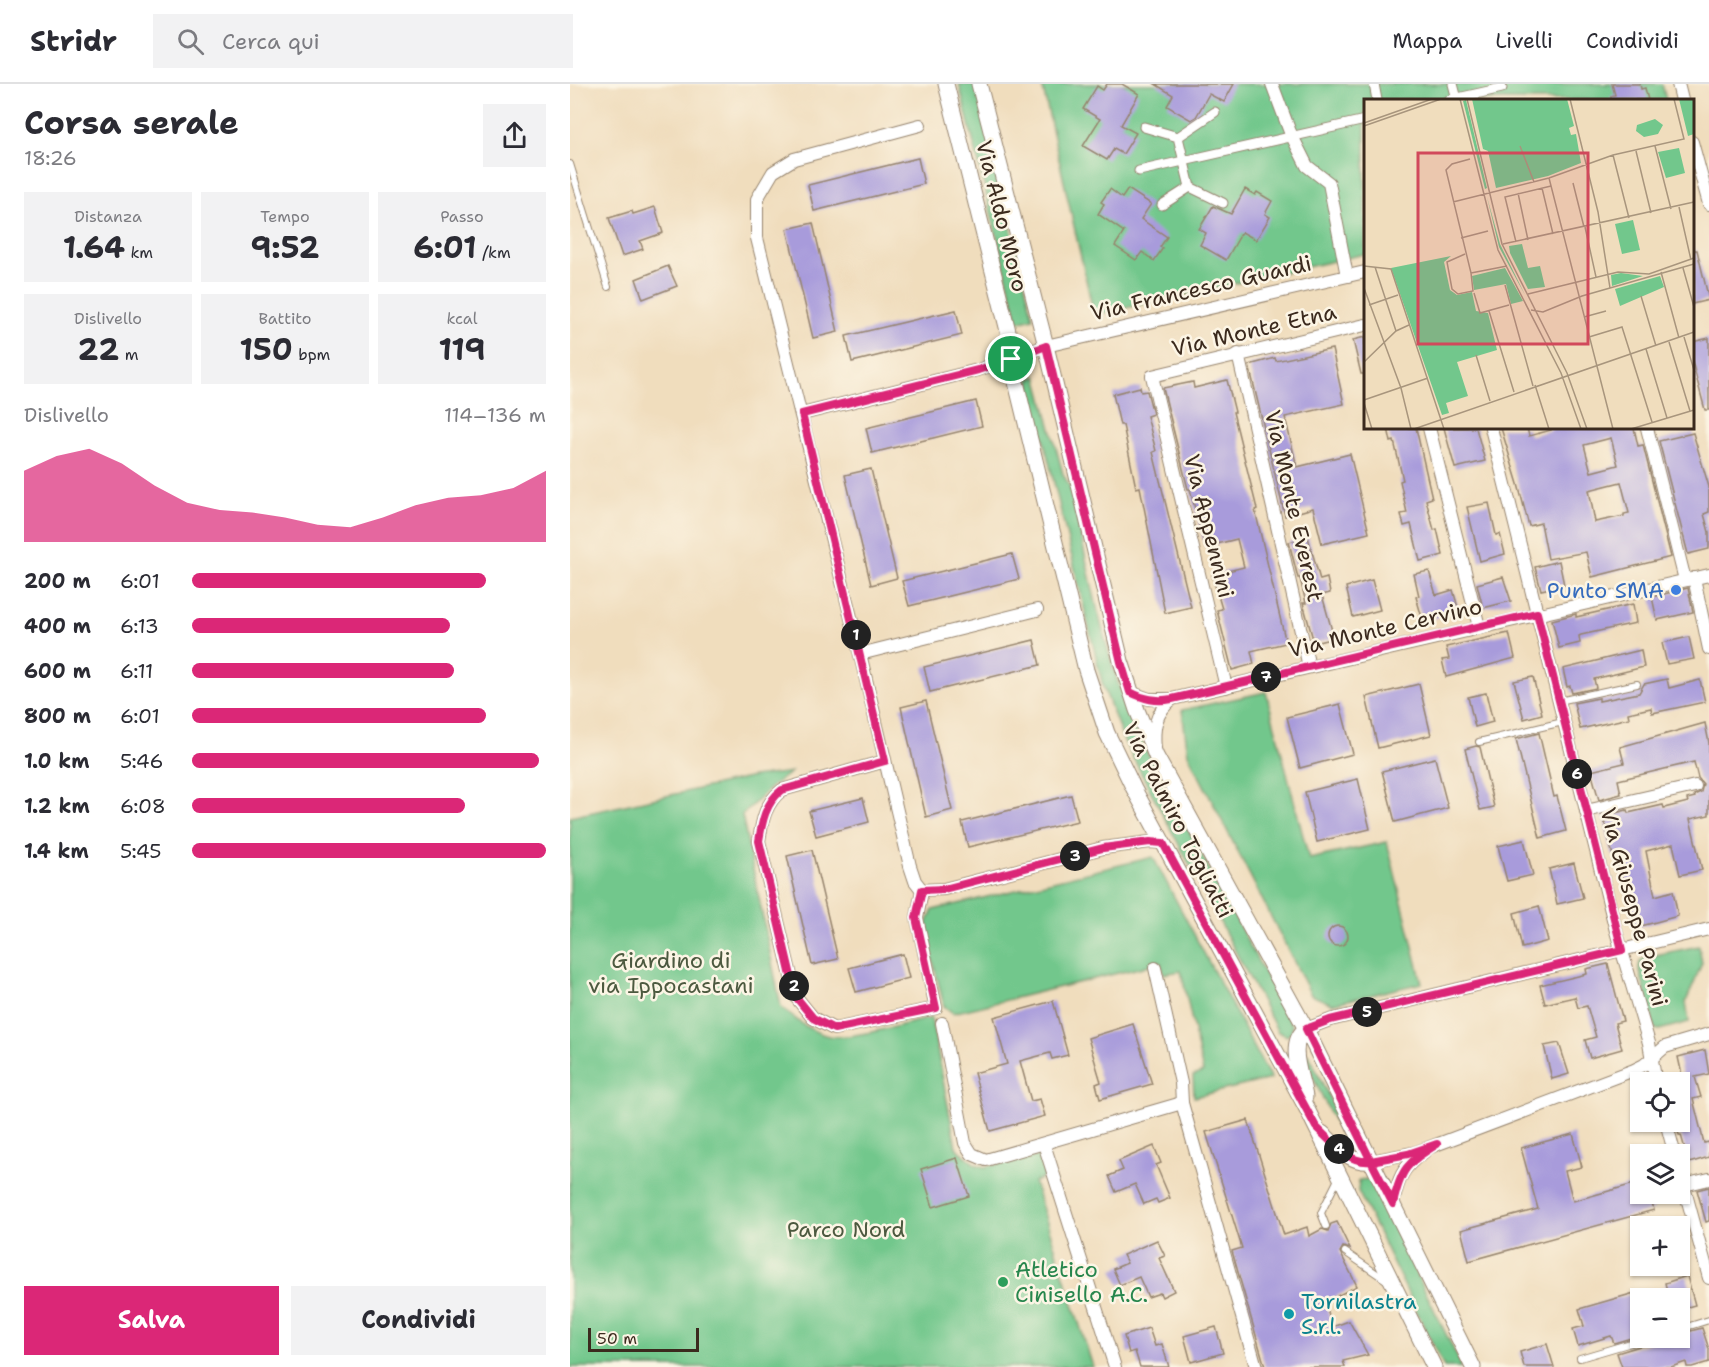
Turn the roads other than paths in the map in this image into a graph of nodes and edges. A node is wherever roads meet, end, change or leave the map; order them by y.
1 (946, 84) edge
2 (980, 84) edge
3 (1272, 84) edge
4 (1374, 84) edge
5 (1678, 84) edge
6 (1502, 88) dead end
7 (1377, 99) edge
8 (1457, 99) edge
9 (1682, 99) edge
10 (1215, 112) dead end
11 (1364, 120) edge
12 (920, 125) dead end
13 (1144, 127) dead end
14 (1178, 137) junction
15 (1292, 137) junction
16 (1700, 158) edge
17 (1184, 161) junction
18 (570, 164) edge
19 (1139, 171) dead end
20 (1190, 187) junction
21 (1223, 203) dead end
22 (1709, 204) edge
23 (1162, 205) dead end
24 (1364, 272) edge
25 (1347, 276) junction
26 (608, 287) dead end
27 (1364, 325) edge
28 (1046, 346) junction
29 (1238, 354) junction
30 (1011, 359) junction
31 (1152, 376) joint
32 (802, 414) junction
33 (1429, 429) edge
34 (1491, 429) edge
35 (1647, 429) edge
36 (1709, 575) edge
37 (1690, 579) junction
38 (1038, 610) dead end
39 (1537, 613) junction
40 (1479, 627) junction
41 (1709, 649) edge
42 (860, 654) junction
43 (1310, 667) junction
44 (1637, 684) dead end
45 (1226, 687) junction
46 (1130, 692) junction
47 (1172, 699) junction
48 (1559, 701) junction
49 (1564, 721) junction
50 (1479, 742) dead end
51 (1156, 756) junction
52 (885, 761) junction
53 (1695, 786) dead end
54 (1586, 811) junction
55 (1163, 843) junction
56 (922, 890) junction
57 (1709, 929) edge
58 (1622, 950) junction
59 (1155, 968) dead end
60 (942, 1023) dead end
61 (1306, 1029) junction
62 (1709, 1034) edge
63 (1650, 1059) junction
64 (1653, 1072) edge
65 (1182, 1103) junction
66 (1306, 1109) junction
67 (1316, 1127) junction
68 (1044, 1144) junction
69 (1437, 1144) junction
70 (1371, 1161) junction
71 (1340, 1176) junction
72 (1709, 1179) edge
73 (1690, 1184) edge
74 (1393, 1204) junction
75 (1689, 1204) edge
76 (1326, 1226) dead end
77 (1345, 1252) dead end
78 (1709, 1278) edge
79 (1393, 1285) junction
80 (1709, 1320) edge
81 (1690, 1326) edge
82 (1630, 1343) edge
83 (1580, 1358) dead end
84 (1115, 1367) edge
85 (1256, 1367) edge
86 (1434, 1367) edge
87 (1473, 1367) edge

1 - 30 street, Via Aldo Moro
2 - 28 street, Via Aldo Moro
3 - 15 street
4 - 7 street
5 - 9 street
6 - 8 street
10 - 14 street
11 - 15 street
12 - 32 street
13 - 14 street
14 - 17 street
15 - 17 street
15 - 25 street
16 - 22 street
17 - 19 street
17 - 20 street
18 - 26 lane
20 - 21 street
20 - 23 street
24 - 25 street, Via Francesco Guardi
25 - 28 street, Via Francesco Guardi
27 - 29 street, Via Monte Etna
28 - 30 street, Via Francesco Guardi
28 - 46 street, Via Palmiro Togliatti
29 - 31 street, Via Monte Etna
29 - 43 street, Via Monte Everest
30 - 32 street, Via Francesco Guardi
30 - 55 street, Via Palmiro Togliatti
31 - 45 street, Via Appennini
32 - 42 street
33 - 40 street
34 - 39 street, Via Giuseppe Parini
35 - 37 street
36 - 37 street, Via Monte Cervino
37 - 39 street, Via Monte Cervino
37 - 41 street
38 - 42 street
39 - 40 street, Via Monte Cervino
39 - 48 street, Via Giuseppe Parini
40 - 43 street, Via Monte Cervino
42 - 52 street
43 - 45 street, Via Monte Cervino
44 - 48 lane
45 - 47 street, Via Monte Cervino
46 - 47 street, Via Monte Cervino
46 - 51 street, Via Palmiro Togliatti
47 - 51 street
48 - 49 street, Via Giuseppe Parini
49 - 50 lane
49 - 54 street, Via Giuseppe Parini
51 - 61 street, Via Palmiro Togliatti
52 - 56 street
52 - 56 street
53 - 54 street
54 - 58 street, Via Giuseppe Parini
55 - 56 street
55 - 66 street, Via Palmiro Togliatti
57 - 58 street
58 - 61 street
58 - 63 street, Via Giuseppe Parini
59 - 65 street
60 - 68 street
61 - 66 street, Via Palmiro Togliatti
61 - 70 street, Via Palmiro Togliatti
62 - 63 street
63 - 64 street, Via Giuseppe Parini
63 - 69 street
65 - 68 street
65 - 85 street
66 - 67 street, Via Palmiro Togliatti
67 - 70 street
67 - 71 street, Via Palmiro Togliatti
68 - 84 street
69 - 70 street
69 - 74 street
70 - 74 street, Via Palmiro Togliatti
71 - 76 lane
71 - 79 street, Via Palmiro Togliatti
72 - 73 street
74 - 87 street, Via Palmiro Togliatti
75 - 78 street
77 - 79 lane
79 - 86 street, Via Palmiro Togliatti
80 - 81 lane
82 - 83 lane

